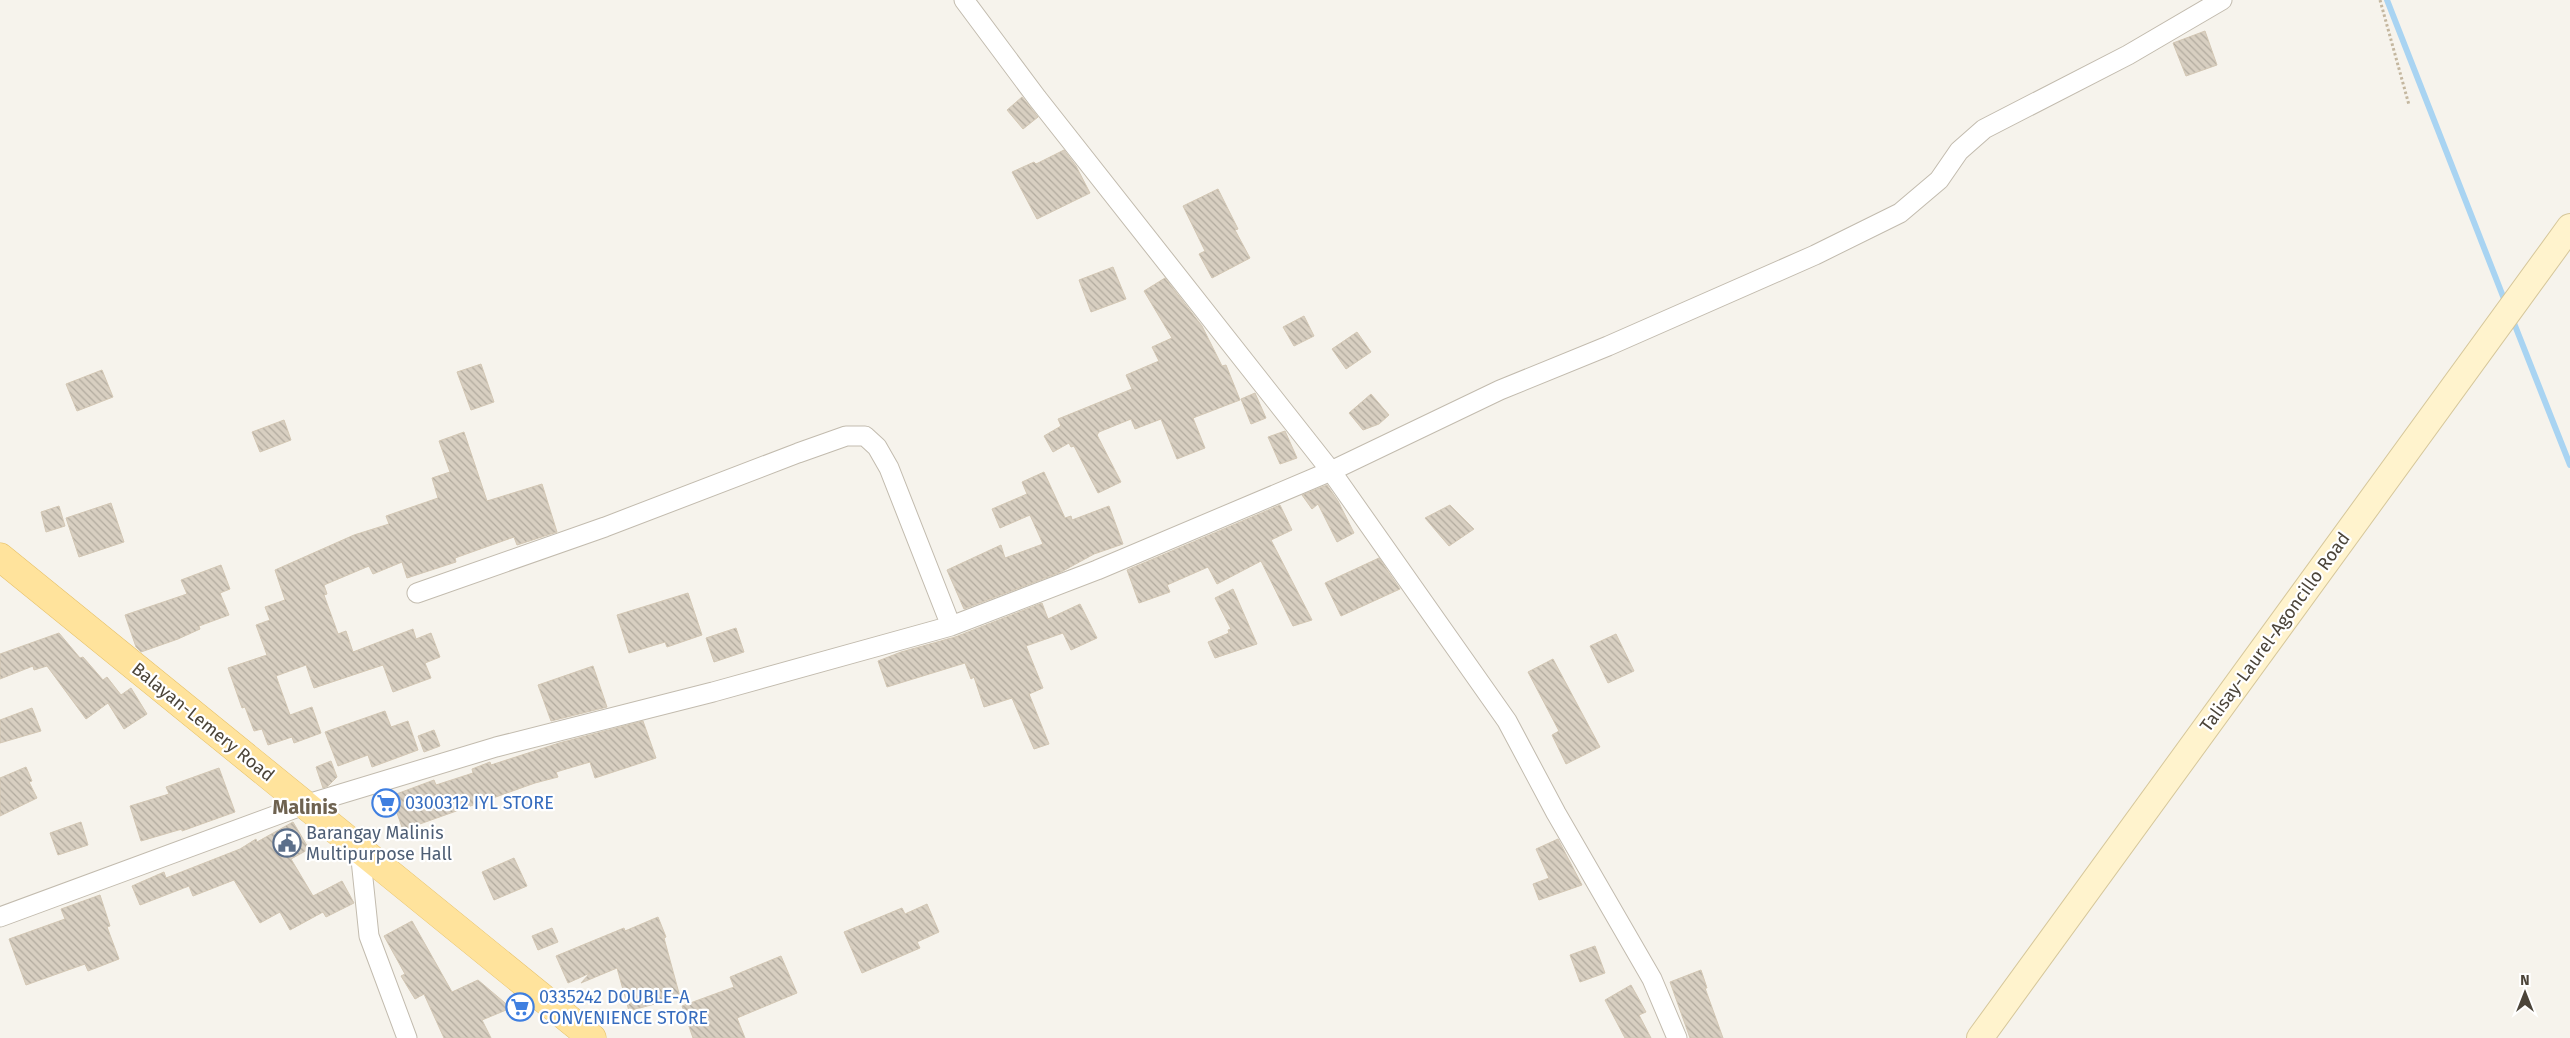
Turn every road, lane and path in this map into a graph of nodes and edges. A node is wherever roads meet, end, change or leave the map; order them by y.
1 (964, 0) edge
2 (2222, 0) edge
3 (2380, 0) edge
4 (2409, 105) dead end
5 (2570, 226) edge
6 (1331, 471) junction
7 (0, 557) edge
8 (417, 593) dead end
9 (951, 626) junction
10 (304, 805) junction
11 (360, 850) junction
12 (0, 916) edge
13 (408, 1038) edge
14 (592, 1038) edge
15 (1677, 1038) edge
16 (1980, 1038) edge

1 - 6 street
2 - 6 street
3 - 4 path
5 - 16 main road, Talisay-Laurel-Agoncillo Road
6 - 9 street
6 - 15 street
7 - 10 main road, Balayan-Lemery Road
8 - 9 street
9 - 10 street
10 - 11 main road, Balayan-Lemery Road
10 - 12 street
11 - 13 street
11 - 14 main road, Balayan-Lemery Road

